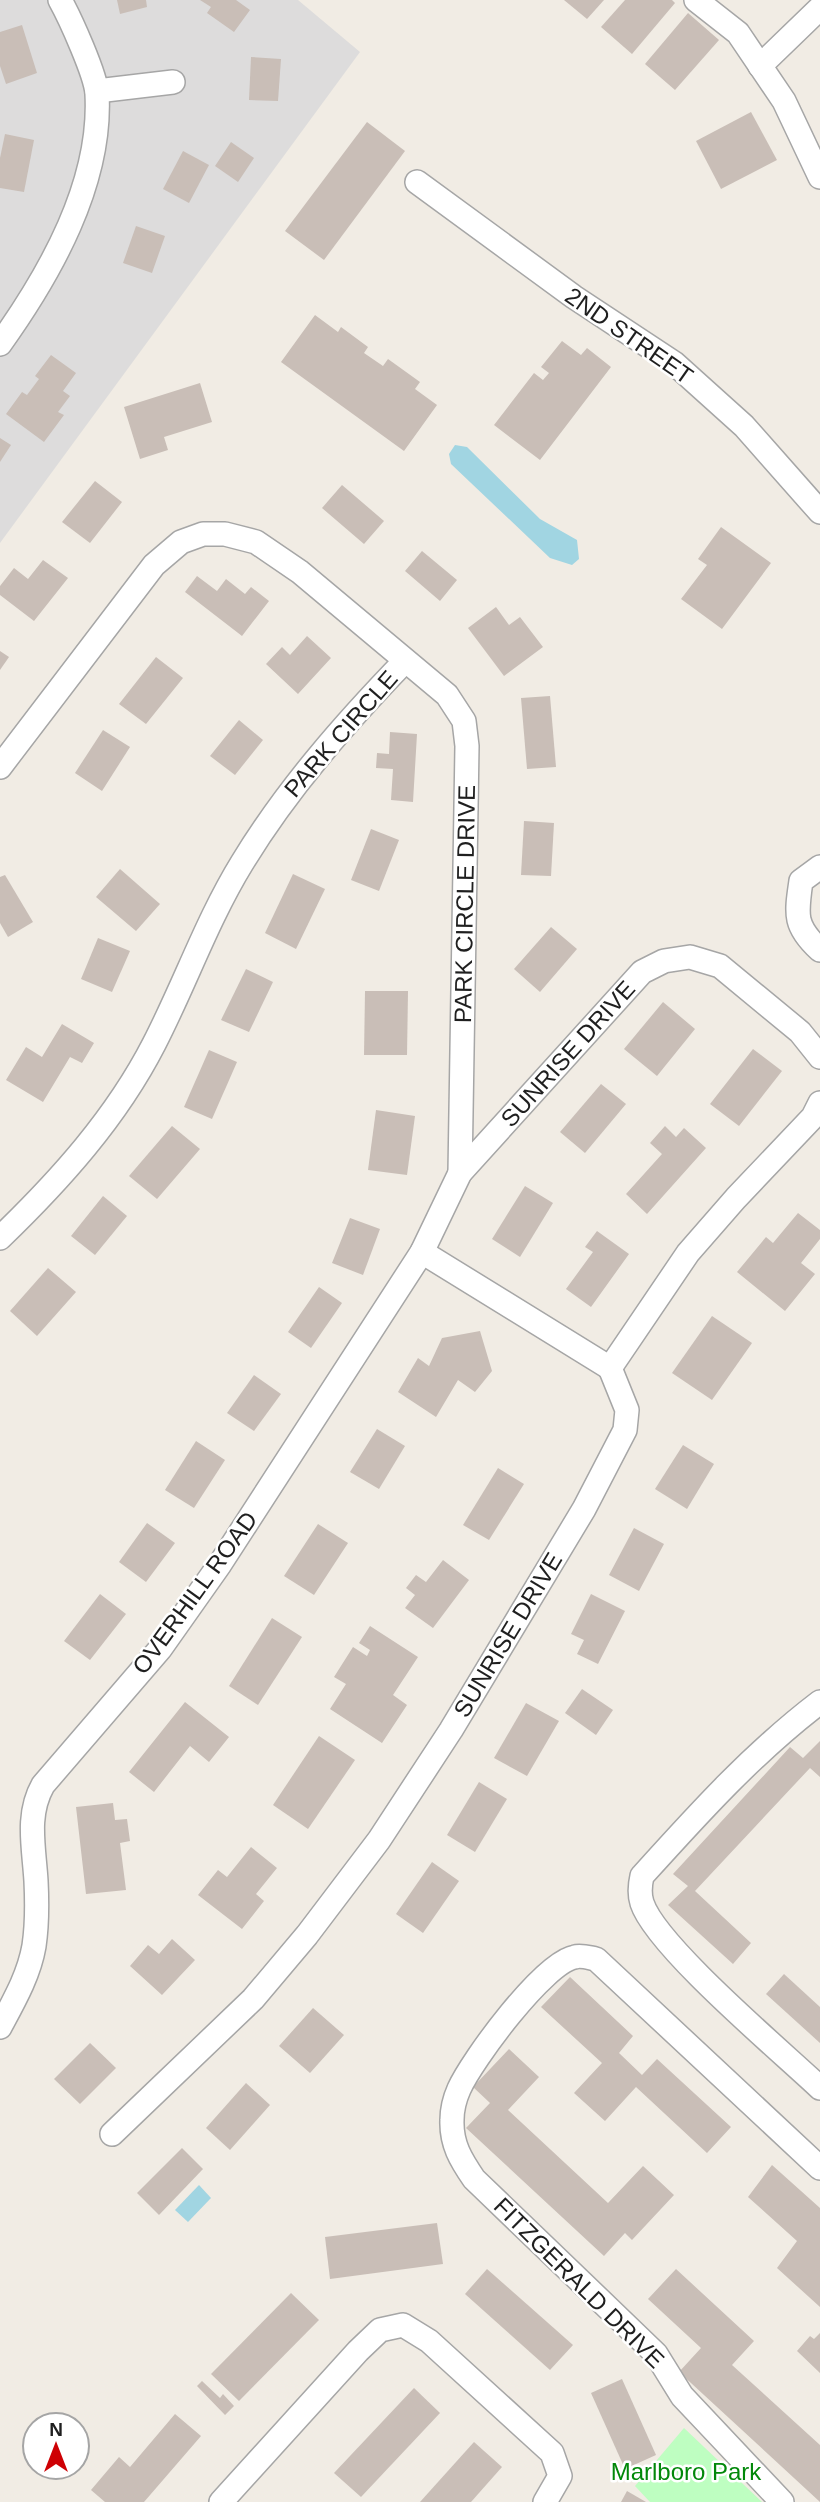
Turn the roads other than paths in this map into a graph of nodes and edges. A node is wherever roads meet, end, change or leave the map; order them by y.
1 (60, 0) edge
2 (696, 0) edge
3 (820, 8) edge
4 (760, 66) junction
5 (173, 82) dead end
6 (97, 91) junction
7 (820, 177) edge
8 (417, 182) dead end
9 (0, 344) edge
10 (820, 512) edge
11 (405, 661) junction
12 (0, 767) edge
13 (820, 867) edge
14 (820, 950) edge
15 (820, 1057) edge
16 (820, 1103) edge
17 (460, 1173) junction
18 (0, 1238) edge
19 (422, 1252) junction
20 (610, 1368) junction
21 (820, 1702) edge
22 (0, 2027) edge
23 (820, 2088) edge
24 (112, 2134) dead end
25 (820, 2168) edge
26 (221, 2502) edge
27 (545, 2502) edge
28 (782, 2502) edge

1 - 6 street
2 - 4 street
3 - 4 street
4 - 7 street
5 - 6 street
6 - 9 street
8 - 10 street, 2ND STREET
11 - 12 street, PARK CIRCLE
11 - 17 street, PARK CIRCLE DRIVE
11 - 18 street, PARK CIRCLE
13 - 14 street
15 - 17 street, SUNRISE DRIVE
16 - 20 street
17 - 19 street, OVERHILL ROAD
19 - 20 street
19 - 22 street, OVERHILL ROAD
20 - 24 street, SUNRISE DRIVE
21 - 23 street
25 - 28 street, FITZGERALD DRIVE
26 - 27 street

